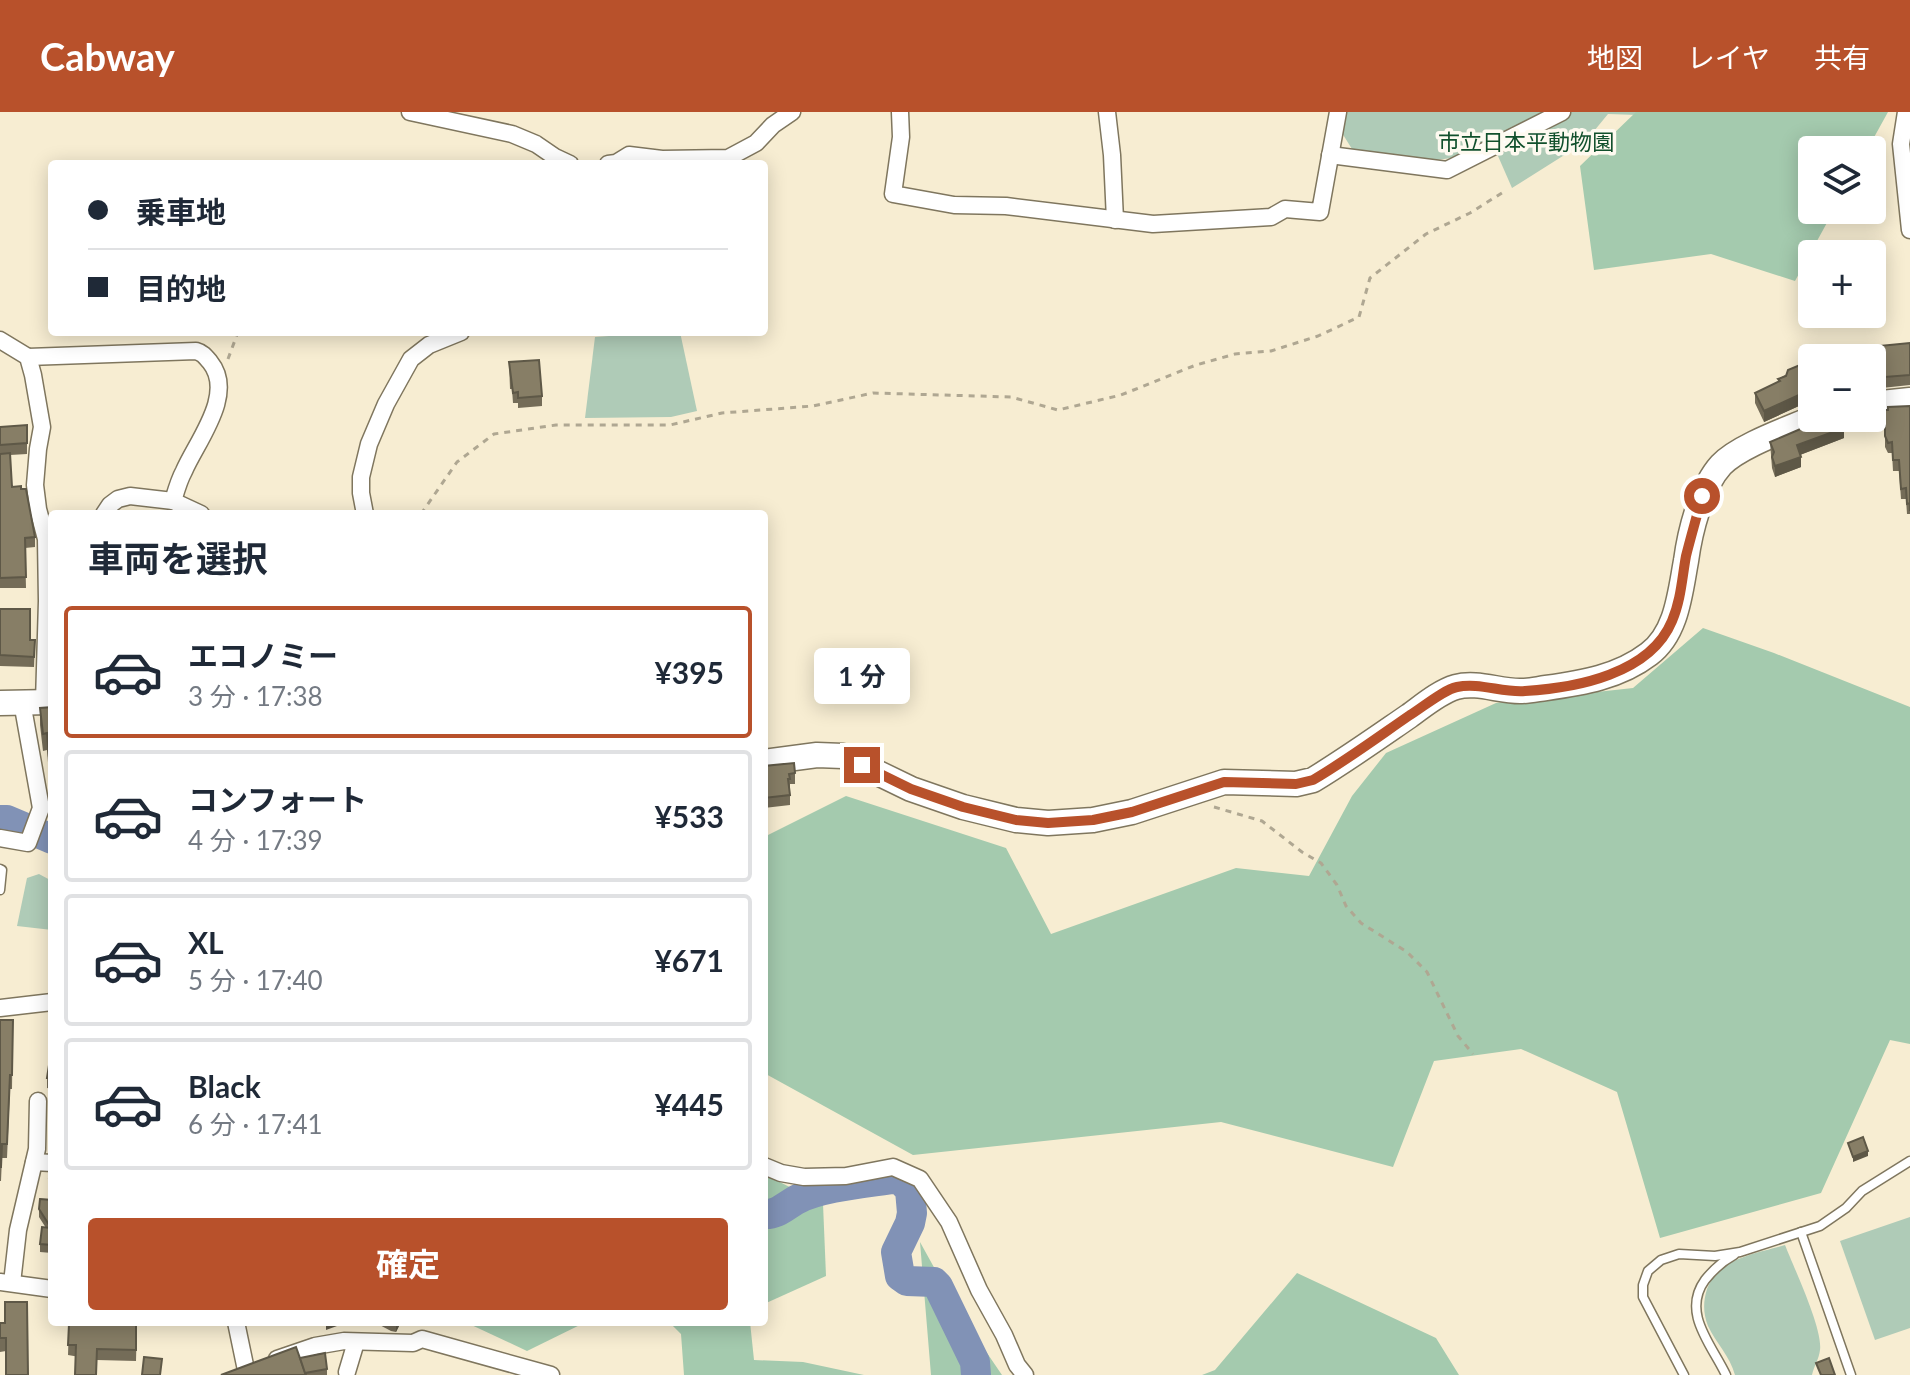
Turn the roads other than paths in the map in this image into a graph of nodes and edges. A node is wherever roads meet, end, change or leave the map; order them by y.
1 (410, 112) edge
2 (792, 112) edge
3 (900, 112) edge
4 (1107, 112) edge
5 (1338, 112) edge
6 (1562, 112) edge
7 (1906, 112) edge
8 (1330, 155) junction
9 (561, 160) edge
10 (621, 160) edge
11 (1115, 220) junction
12 (1910, 230) edge
13 (451, 336) edge
14 (0, 340) edge
15 (28, 357) junction
16 (1910, 400) edge
17 (1886, 403) edge
18 (1798, 425) edge
19 (173, 501) junction
20 (107, 510) edge
21 (192, 510) edge
22 (364, 510) edge
23 (48, 535) edge
24 (48, 570) edge
25 (30, 702) edge
26 (768, 761) edge
27 (0, 838) edge
28 (0, 869) edge
29 (0, 890) edge
30 (48, 1002) edge
31 (0, 1008) edge
32 (38, 1101) dead end
33 (1910, 1161) edge
34 (34, 1162) junction
35 (48, 1163) edge
36 (768, 1168) edge
37 (1801, 1232) junction
38 (1740, 1252) junction
39 (6, 1283) edge
40 (48, 1288) edge
41 (236, 1326) edge
42 (417, 1326) edge
43 (422, 1339) junction
44 (356, 1342) junction
45 (347, 1372) dead end
46 (551, 1375) edge
47 (1025, 1375) edge
48 (1684, 1375) edge
49 (1726, 1375) edge
50 (1851, 1375) edge

1 - 9 street
2 - 10 street
3 - 11 street
4 - 11 street
5 - 8 street
6 - 8 street
7 - 12 street
8 - 11 street
13 - 22 street
14 - 15 street
15 - 19 street
15 - 23 street
16 - 17 street
18 - 26 street
19 - 20 street
19 - 21 street
24 - 25 street
25 - 27 street
28 - 29 lane
30 - 31 street
32 - 34 street
33 - 37 lane
34 - 35 street
34 - 39 street
36 - 47 street
37 - 38 lane
37 - 50 lane
38 - 48 lane
38 - 49 lane
39 - 40 street
41 - 44 street
42 - 43 street
43 - 44 street
43 - 46 street
44 - 45 street

